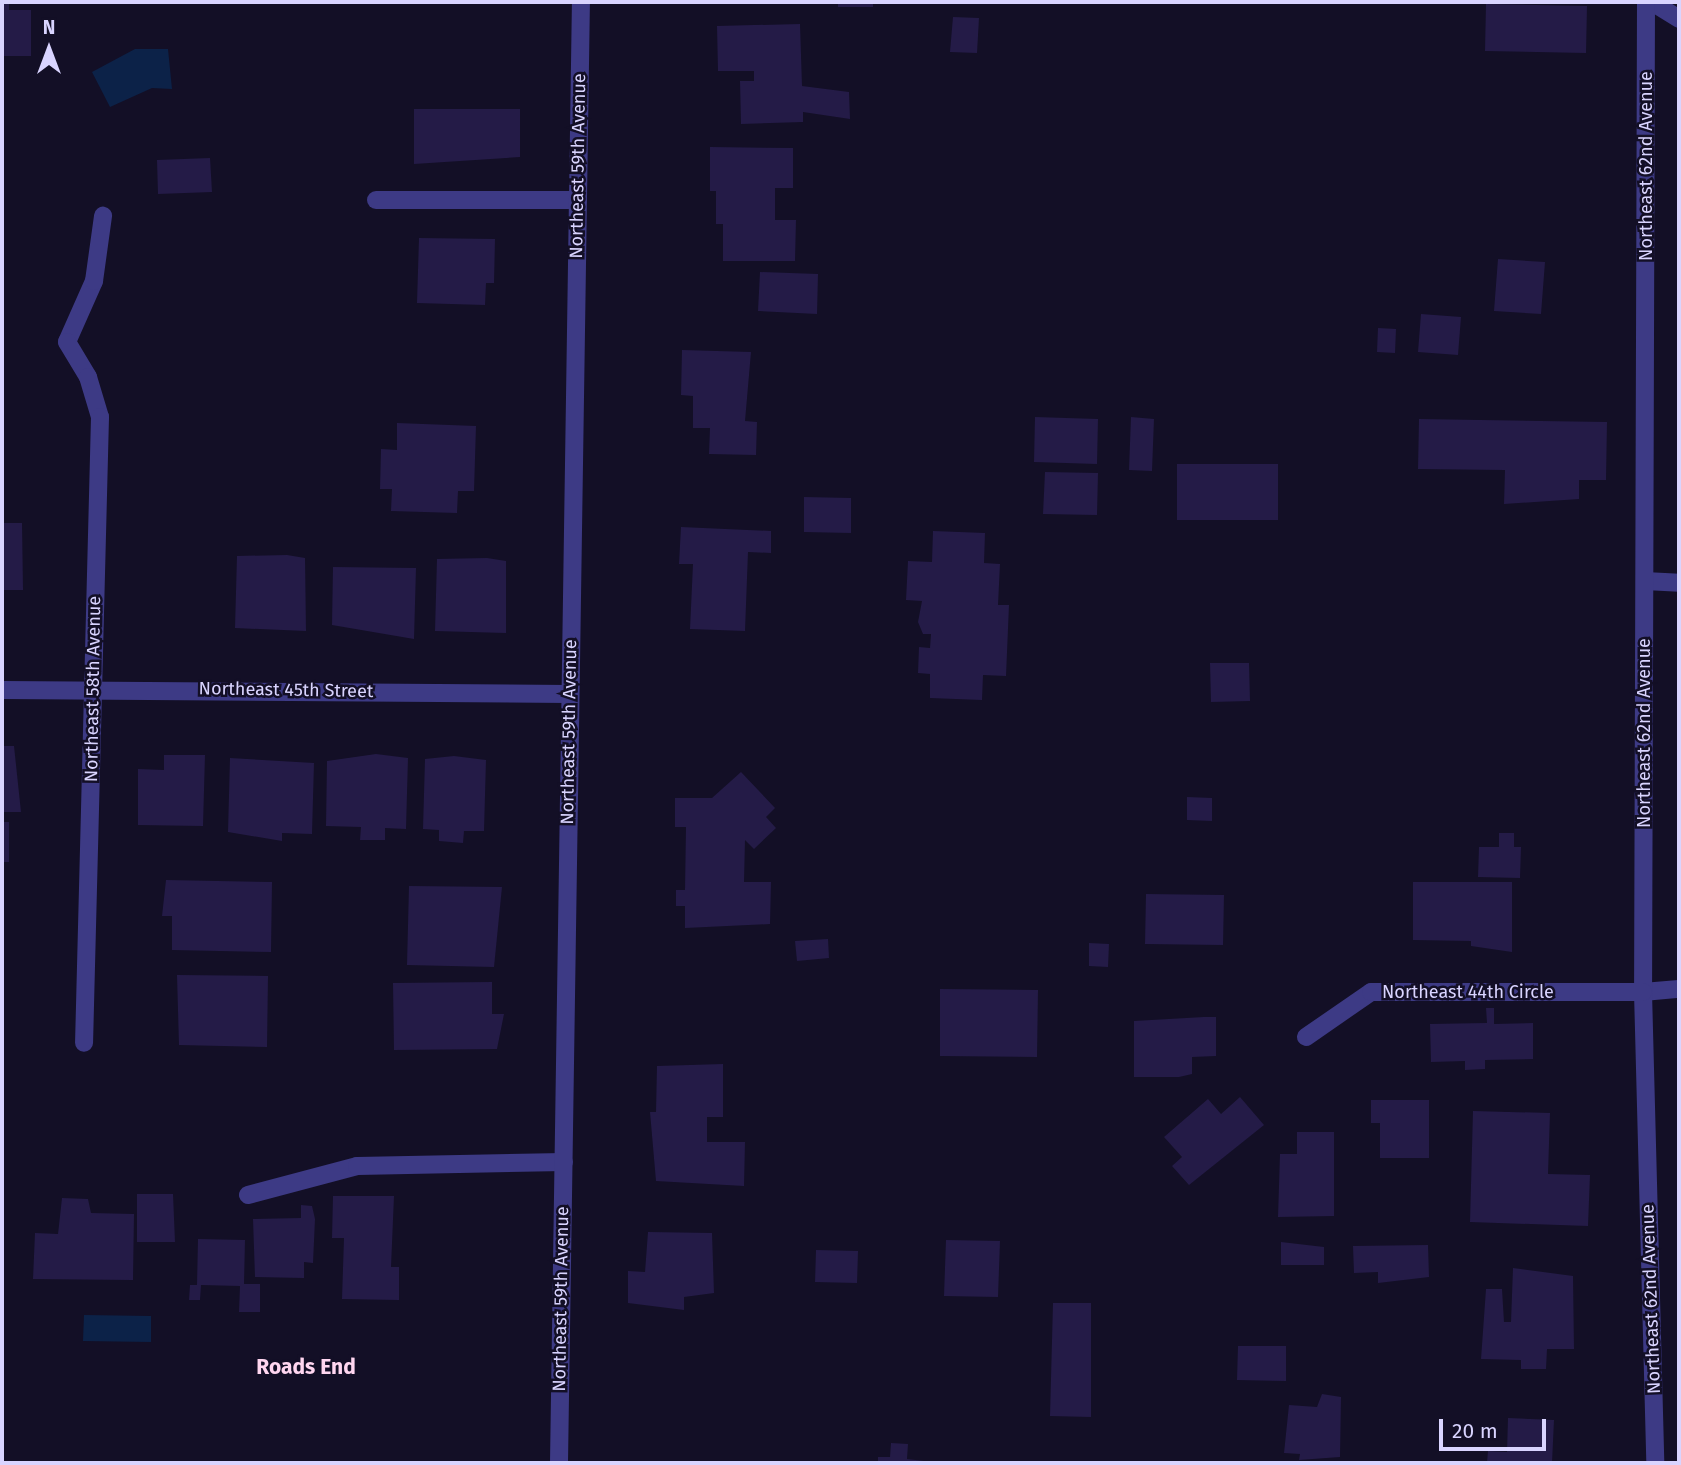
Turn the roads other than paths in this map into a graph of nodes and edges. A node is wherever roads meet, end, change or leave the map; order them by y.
1 (581, 2) edge
2 (1646, 2) edge
3 (1652, 2) edge
4 (1679, 19) edge
5 (376, 200) dead end
6 (578, 200) junction
7 (103, 216) dead end
8 (1645, 581) junction
9 (1679, 583) edge
10 (93, 688) junction
11 (2, 690) edge
12 (569, 694) junction
13 (1679, 989) edge
14 (1643, 992) junction
15 (1306, 1037) dead end
16 (84, 1043) dead end
17 (564, 1161) junction
18 (248, 1195) dead end
19 (559, 1463) edge
20 (1655, 1463) edge

1 - 6 street, Northeast 59th Avenue
2 - 8 street, Northeast 62nd Avenue
3 - 4 street
5 - 6 street
6 - 12 street, Northeast 59th Avenue
7 - 10 street, Northeast 58th Avenue
8 - 9 street
8 - 14 street, Northeast 62nd Avenue
10 - 11 street, Northeast 45th Street
10 - 12 street, Northeast 45th Street
10 - 16 street, Northeast 58th Avenue
12 - 17 street, Northeast 59th Avenue
13 - 14 street, Northeast 44th Circle
14 - 15 street, Northeast 44th Circle
14 - 20 street, Northeast 62nd Avenue
17 - 18 street
17 - 19 street, Northeast 59th Avenue

